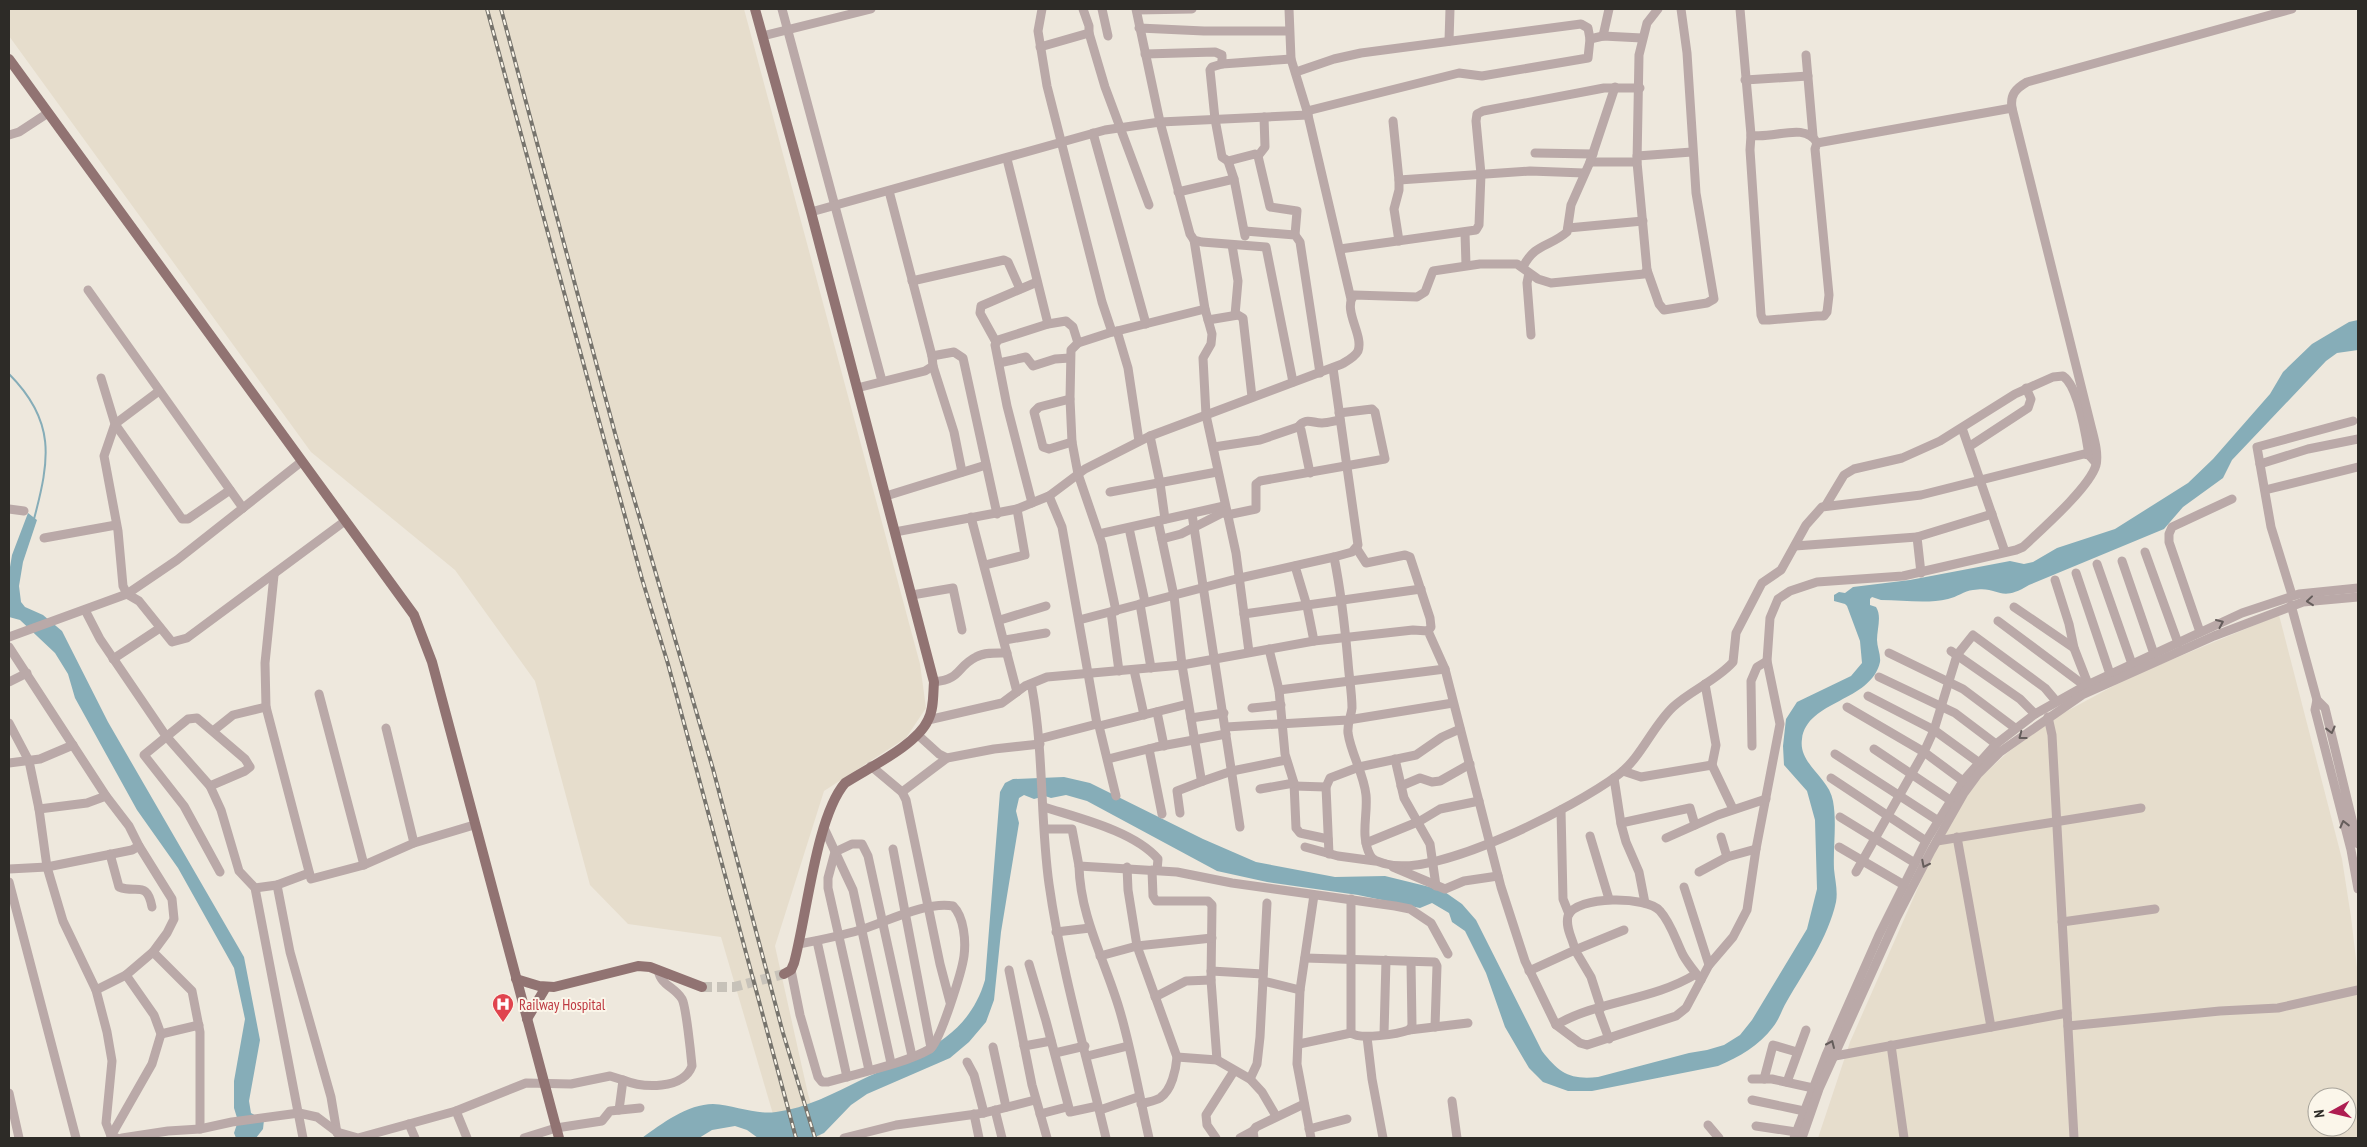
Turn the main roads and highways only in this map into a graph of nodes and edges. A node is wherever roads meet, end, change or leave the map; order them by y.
1 (755, 9) edge
2 (9, 60) edge
3 (788, 972) road end
4 (516, 979) junction
5 (546, 987) junction
6 (702, 987) tunnel mouth
7 (526, 1019) junction
8 (557, 1133) edge

1 - 3 main road
2 - 4 main road
4 - 5 main road
4 - 7 main road
5 - 6 main road
5 - 7 main road
7 - 8 main road

